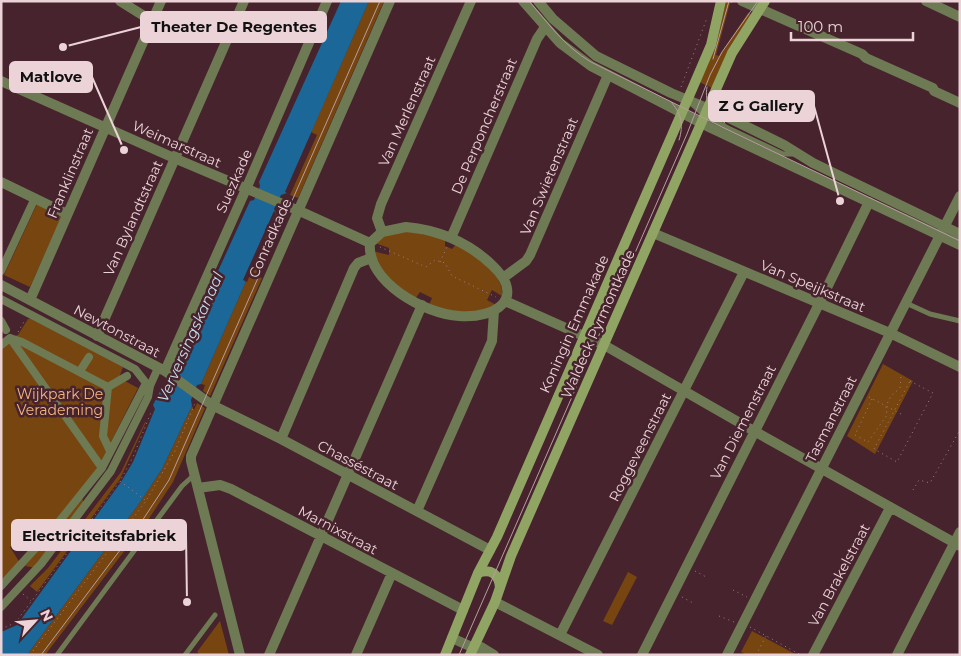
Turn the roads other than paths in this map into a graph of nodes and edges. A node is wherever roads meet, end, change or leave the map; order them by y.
1 (120, 1) edge
2 (161, 1) edge
3 (244, 1) edge
4 (327, 1) edge
5 (390, 1) edge
6 (471, 1) edge
7 (523, 1) edge
8 (538, 1) edge
9 (926, 1) edge
10 (732, 2) edge
11 (763, 5) edge
12 (960, 17) edge
13 (152, 22) junction
14 (545, 27) junction
15 (608, 75) junction
16 (1, 81) edge
17 (688, 100) junction
18 (960, 103) edge
19 (682, 113) junction
20 (705, 116) junction
21 (104, 127) junction
22 (782, 154) junction
23 (798, 155) junction
24 (174, 158) junction
25 (789, 163) junction
26 (1, 182) edge
27 (246, 189) junction
28 (960, 196) edge
29 (35, 198) junction
30 (869, 202) junction
31 (298, 210) junction
32 (68, 214) junction
33 (942, 231) junction
34 (382, 232) junction
35 (653, 233) junction
36 (960, 234) edge
37 (451, 238) junction
38 (370, 243) junction
39 (960, 245) edge
40 (371, 258) junction
41 (1, 271) edge
42 (744, 272) junction
43 (503, 278) junction
44 (2, 288) edge
45 (1, 299) edge
46 (30, 300) junction
47 (505, 302) junction
48 (906, 303) junction
49 (819, 304) junction
50 (422, 306) junction
51 (494, 311) junction
52 (1, 321) edge
53 (960, 321) edge
54 (890, 333) junction
55 (8, 334) junction
56 (584, 335) junction
57 (97, 336) junction
58 (1, 345) edge
59 (604, 345) junction
60 (90, 357) dead end
61 (960, 368) edge
62 (161, 370) junction
63 (80, 371) junction
64 (137, 376) junction
65 (108, 387) junction
66 (683, 391) junction
67 (212, 405) junction
68 (754, 431) junction
69 (281, 439) junction
70 (110, 451) junction
71 (102, 468) junction
72 (822, 468) junction
73 (194, 475) junction
74 (348, 475) junction
75 (198, 488) junction
76 (890, 508) junction
77 (417, 511) junction
78 (960, 532) edge
79 (322, 536) junction
80 (957, 544) edge
81 (490, 550) junction
82 (392, 573) junction
83 (478, 573) junction
84 (1, 586) edge
85 (500, 592) junction
86 (496, 602) junction
87 (1, 607) edge
88 (463, 610) junction
89 (215, 615) dead end
90 (560, 635) junction
91 (452, 638) junction
92 (475, 653) edge
93 (57, 655) edge
94 (185, 655) edge
95 (240, 655) edge
96 (269, 655) edge
97 (356, 655) edge
98 (445, 655) edge
99 (494, 655) edge
100 (598, 655) edge
101 (642, 655) edge
102 (727, 655) edge
103 (813, 655) edge
104 (897, 655) edge

1 - 13 street
2 - 13 street, Franklinstraat
3 - 24 street, Van Bylandtstraat
4 - 27 street, Suezkade
5 - 31 street, Conradkade
6 - 34 street, Van Merlenstraat
7 - 14 street
8 - 17 street
9 - 12 street
10 - 11 street
10 - 17 main road, Koningin Emmakade
11 - 18 street
11 - 20 main road, Waldeck Pyrmontkade
13 - 21 street, Franklinstraat
14 - 15 street
14 - 37 street, De Perponcherstraat
15 - 19 street
15 - 43 street, Van Swietenstraat
16 - 21 street, Weimarstraat
17 - 19 main road, Koningin Emmakade
17 - 20 street
19 - 20 street
19 - 56 main road, Koningin Emmakade
20 - 22 lane
20 - 23 street
20 - 25 street
20 - 35 main road, Waldeck Pyrmontkade
21 - 24 street, Weimarstraat
21 - 32 street, Franklinstraat
22 - 23 lane
22 - 25 lane
23 - 33 street
24 - 27 street, Weimarstraat
24 - 57 street, Van Bylandtstraat
25 - 30 street
26 - 29 street
27 - 31 street, Weimarstraat
27 - 62 street, Suezkade
28 - 33 street, Tasmanstraat
29 - 32 street
29 - 41 street
30 - 33 street
30 - 49 street, Van Diemenstraat
31 - 38 street, Weimarstraat
31 - 67 street, Conradkade
32 - 46 street, Franklinstraat
33 - 36 street
33 - 39 street
33 - 48 street, Tasmanstraat
34 - 37 street
34 - 38 street
35 - 42 street, Van Speijkstraat
35 - 59 main road, Waldeck Pyrmontkade
37 - 43 street
38 - 40 street
40 - 50 street
40 - 69 street
42 - 49 street, Van Speijkstraat
42 - 66 street, Roggeveenstraat
43 - 47 street
44 - 46 street, Newtonstraat
45 - 64 street
46 - 57 street, Newtonstraat
47 - 51 street
47 - 56 street
48 - 53 lane
48 - 54 street, Tasmanstraat
49 - 54 street, Van Speijkstraat
49 - 68 street, Van Diemenstraat
50 - 51 street
50 - 74 street
51 - 77 street
52 - 55 street
54 - 61 street, Van Speijkstraat
54 - 72 street, Tasmanstraat
55 - 58 street
55 - 63 street
55 - 71 street
56 - 59 street
56 - 81 main road, Koningin Emmakade
57 - 62 street, Newtonstraat
59 - 66 street
59 - 85 main road, Waldeck Pyrmontkade
60 - 63 street
62 - 64 street
62 - 67 street, Newtonstraat
63 - 65 street
64 - 65 street
64 - 70 street
64 - 87 street
65 - 70 street
66 - 68 street
66 - 90 street, Roggeveenstraat
67 - 69 street, Chasséstraat
67 - 73 street, Conradkade
68 - 72 street
68 - 101 street, Van Diemenstraat
69 - 74 street, Chasséstraat
70 - 71 street
71 - 84 street
72 - 76 street
72 - 102 street, Tasmanstraat
73 - 75 street, Conradkade
73 - 93 lane
74 - 77 street, Chasséstraat
74 - 79 street
75 - 79 street, Marnixstraat
75 - 95 street, Conradkade
76 - 80 street
76 - 103 street, Van Brakelstraat
77 - 81 street, Chasséstraat
78 - 80 street
79 - 82 street, Marnixstraat
79 - 96 street
80 - 104 street
81 - 83 main road, Koningin Emmakade
82 - 88 street, Marnixstraat
82 - 97 street
83 - 85 main road
83 - 88 main road, Koningin Emmakade
85 - 86 main road, Waldeck Pyrmontkade
86 - 90 street
86 - 92 main road, Waldeck Pyrmontkade
88 - 91 main road, Koningin Emmakade
89 - 94 lane
90 - 100 street
91 - 92 street
91 - 98 main road, Koningin Emmakade
92 - 99 street

